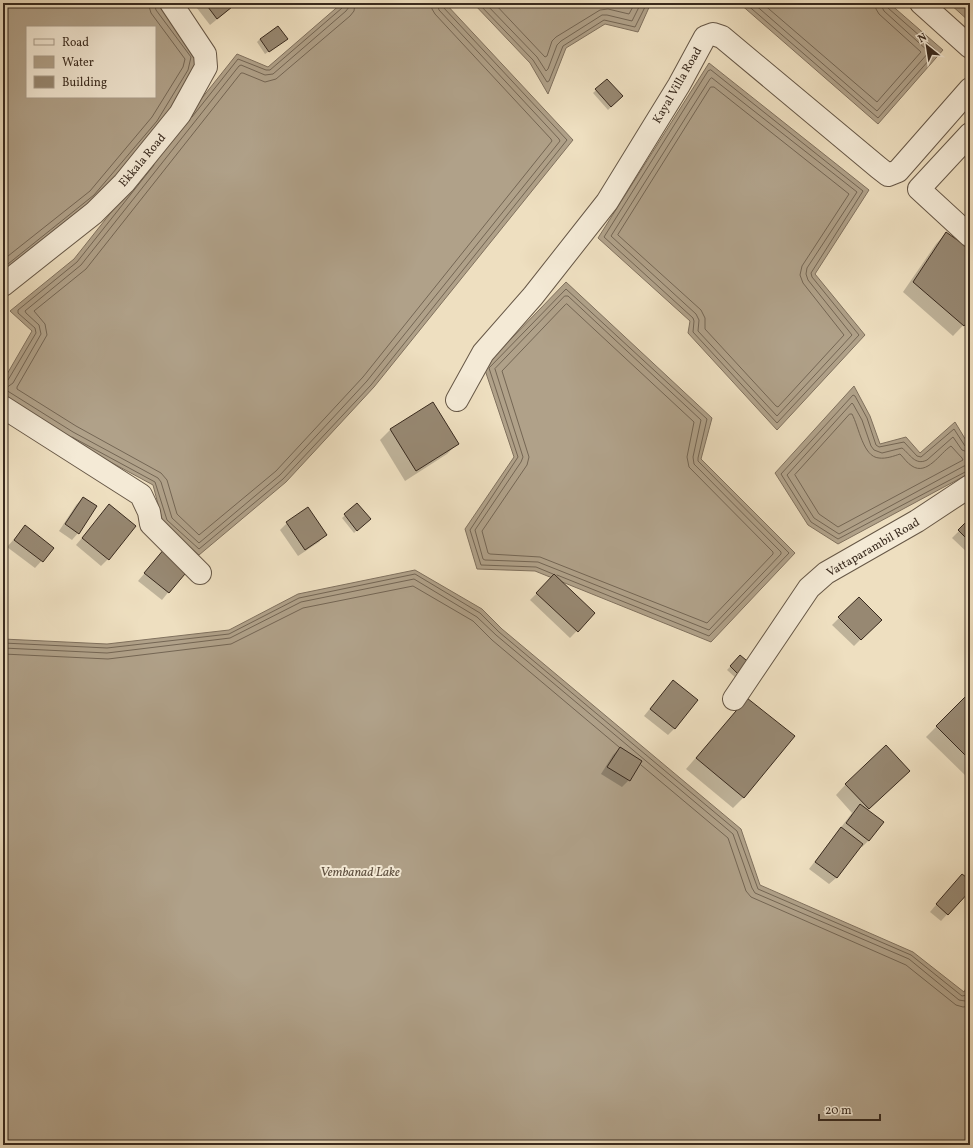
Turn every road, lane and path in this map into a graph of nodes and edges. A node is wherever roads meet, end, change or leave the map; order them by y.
1 (172, 3) edge
2 (921, 3) edge
3 (970, 48) edge
4 (970, 89) edge
5 (970, 134) edge
6 (970, 236) edge
7 (3, 285) edge
8 (457, 400) dead end
9 (3, 408) edge
10 (970, 486) edge
11 (200, 573) dead end
12 (734, 699) dead end

1 - 7 street, Ekkala Road
2 - 3 street
4 - 8 street, Kayal Villa Road
5 - 6 street
9 - 11 street
10 - 12 street, Vattaparambil Road

